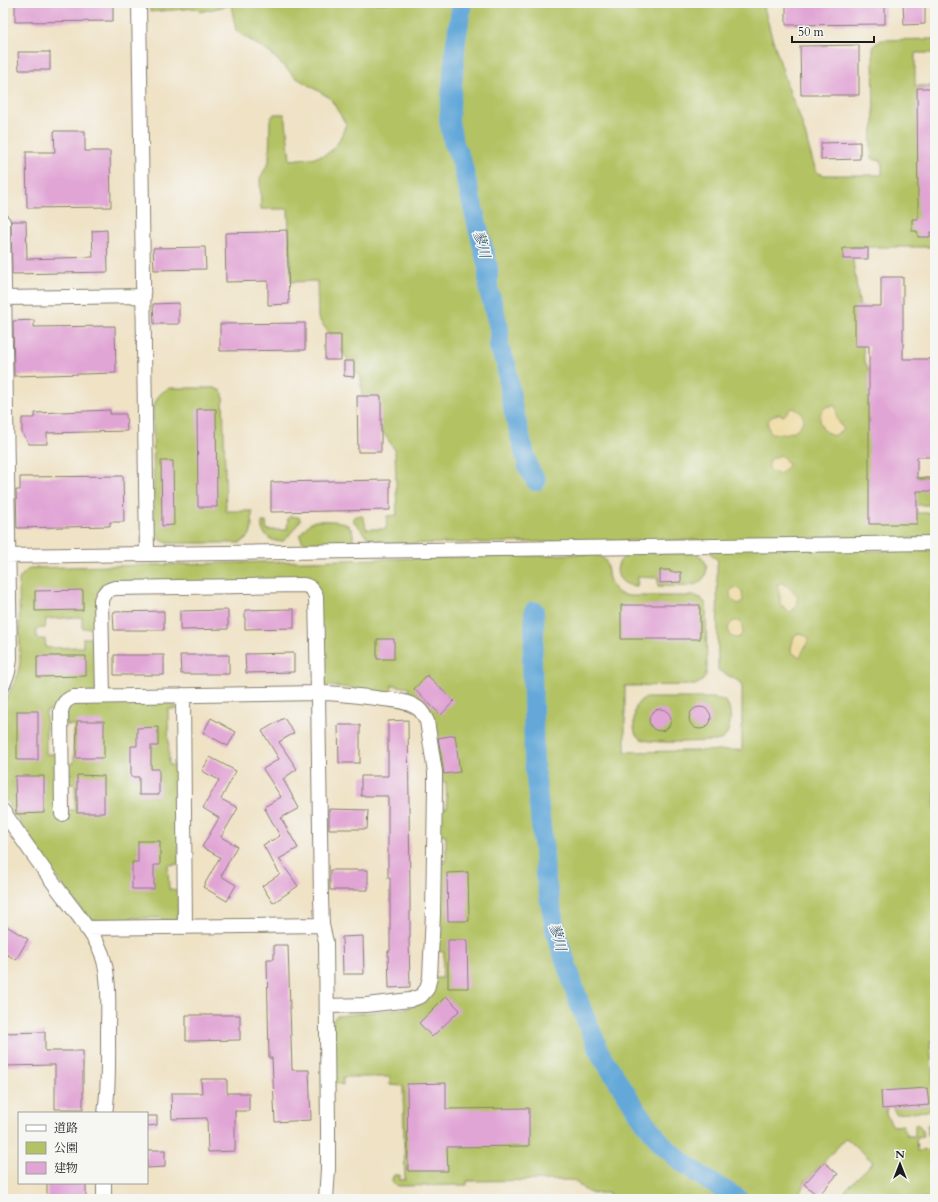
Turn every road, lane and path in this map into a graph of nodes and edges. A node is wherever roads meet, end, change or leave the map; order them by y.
1 (139, 3) edge
2 (3, 222) edge
3 (144, 296) junction
4 (4, 298) edge
5 (935, 543) edge
6 (147, 554) junction
7 (6, 556) edge
8 (3, 685) edge
9 (318, 692) junction
10 (183, 695) junction
11 (103, 696) junction
12 (3, 811) edge
13 (62, 814) dead end
14 (322, 925) junction
15 (185, 927) junction
16 (86, 928) junction
17 (327, 1006) junction
18 (105, 1112) edge
19 (104, 1184) edge
20 (104, 1199) edge
21 (326, 1199) edge

1 - 3 lane
2 - 4 lane
3 - 4 lane
3 - 6 lane
4 - 7 lane
5 - 6 lane
6 - 7 lane
7 - 8 lane
9 - 10 lane
9 - 11 lane
9 - 14 lane
9 - 17 lane
10 - 11 lane
10 - 15 lane
11 - 13 lane
12 - 16 lane
14 - 15 lane
14 - 17 lane
15 - 16 lane
16 - 18 lane
17 - 21 lane
19 - 20 lane

